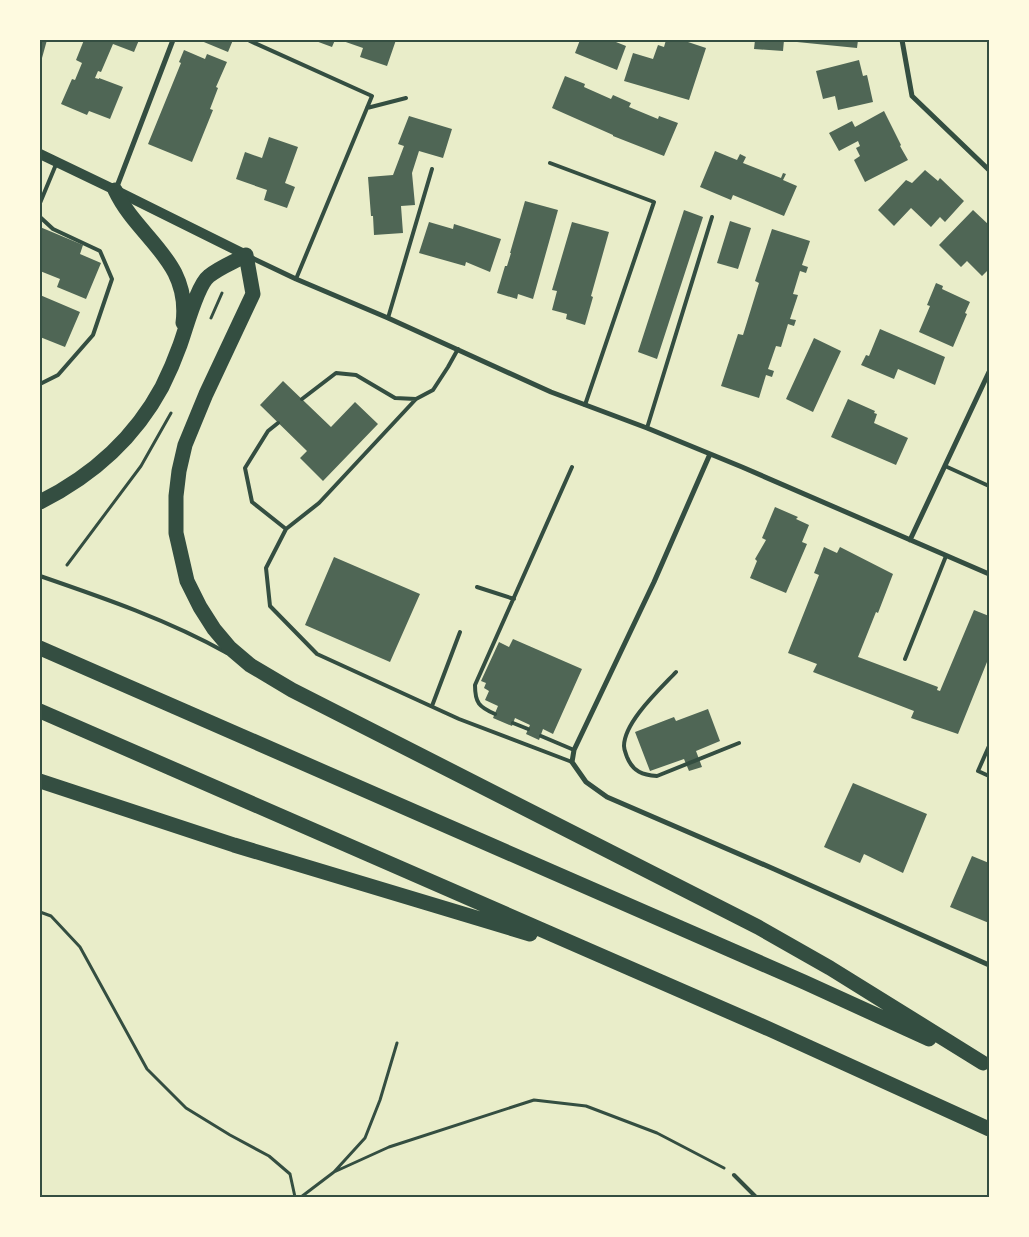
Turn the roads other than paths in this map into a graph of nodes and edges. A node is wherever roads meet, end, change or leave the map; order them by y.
1 (173, 40) edge
2 (902, 40) edge
3 (250, 41) edge
4 (406, 98) dead end
5 (367, 108) junction
6 (40, 154) edge
7 (57, 162) junction
8 (550, 163) dead end
9 (432, 169) dead end
10 (989, 170) edge
11 (116, 190) junction
12 (40, 203) edge
13 (40, 217) edge
14 (712, 217) dead end
15 (246, 255) junction
16 (296, 280) junction
17 (388, 318) junction
18 (458, 350) junction
19 (172, 365) junction
20 (989, 372) edge
21 (40, 384) edge
22 (302, 399) dead end
23 (416, 399) junction
24 (585, 405) junction
25 (278, 423) dead end
26 (647, 428) junction
27 (710, 454) junction
28 (945, 466) junction
29 (572, 467) dead end
30 (989, 486) edge
31 (40, 502) edge
32 (286, 529) junction
33 (910, 540) junction
34 (946, 556) junction
35 (989, 574) edge
36 (40, 576) edge
37 (478, 587) dead end
38 (514, 599) junction
39 (460, 632) dead end
40 (40, 648) edge
41 (905, 659) dead end
42 (676, 672) dead end
43 (270, 678) junction
44 (432, 706) junction
45 (40, 711) edge
46 (495, 714) dead end
47 (513, 723) dead end
48 (528, 730) dead end
49 (541, 736) dead end
50 (739, 744) dead end
51 (989, 746) edge
52 (574, 750) junction
53 (572, 762) junction
54 (989, 776) edge
55 (40, 780) edge
56 (594, 953) junction
57 (989, 965) edge
58 (986, 1064) edge
59 (989, 1129) edge
60 (734, 1175) road end
61 (756, 1197) edge

1 - 11 street
2 - 10 street
3 - 5 lane
4 - 5 lane
5 - 16 lane
6 - 7 main road
7 - 11 main road
7 - 12 lane
8 - 24 lane
9 - 17 lane
11 - 15 main road
11 - 19 highway
13 - 21 lane
14 - 26 lane
15 - 16 street
15 - 19 highway
15 - 43 highway
16 - 17 street
17 - 18 street
18 - 23 lane
18 - 24 street
19 - 31 highway
20 - 28 street
22 - 23 lane
23 - 32 lane
24 - 26 street
25 - 32 lane
26 - 27 street
27 - 33 street
27 - 52 street
28 - 30 lane
28 - 33 street
29 - 38 lane
32 - 44 lane
33 - 34 street
34 - 35 street
34 - 41 lane
36 - 43 lane
37 - 38 lane
38 - 46 lane
39 - 44 lane
40 - 58 highway
42 - 50 lane
43 - 58 highway
44 - 53 lane
45 - 56 highway
47 - 48 lane
49 - 52 lane
51 - 54 lane
52 - 53 street
53 - 57 street
55 - 56 highway
56 - 59 highway
60 - 61 lane

